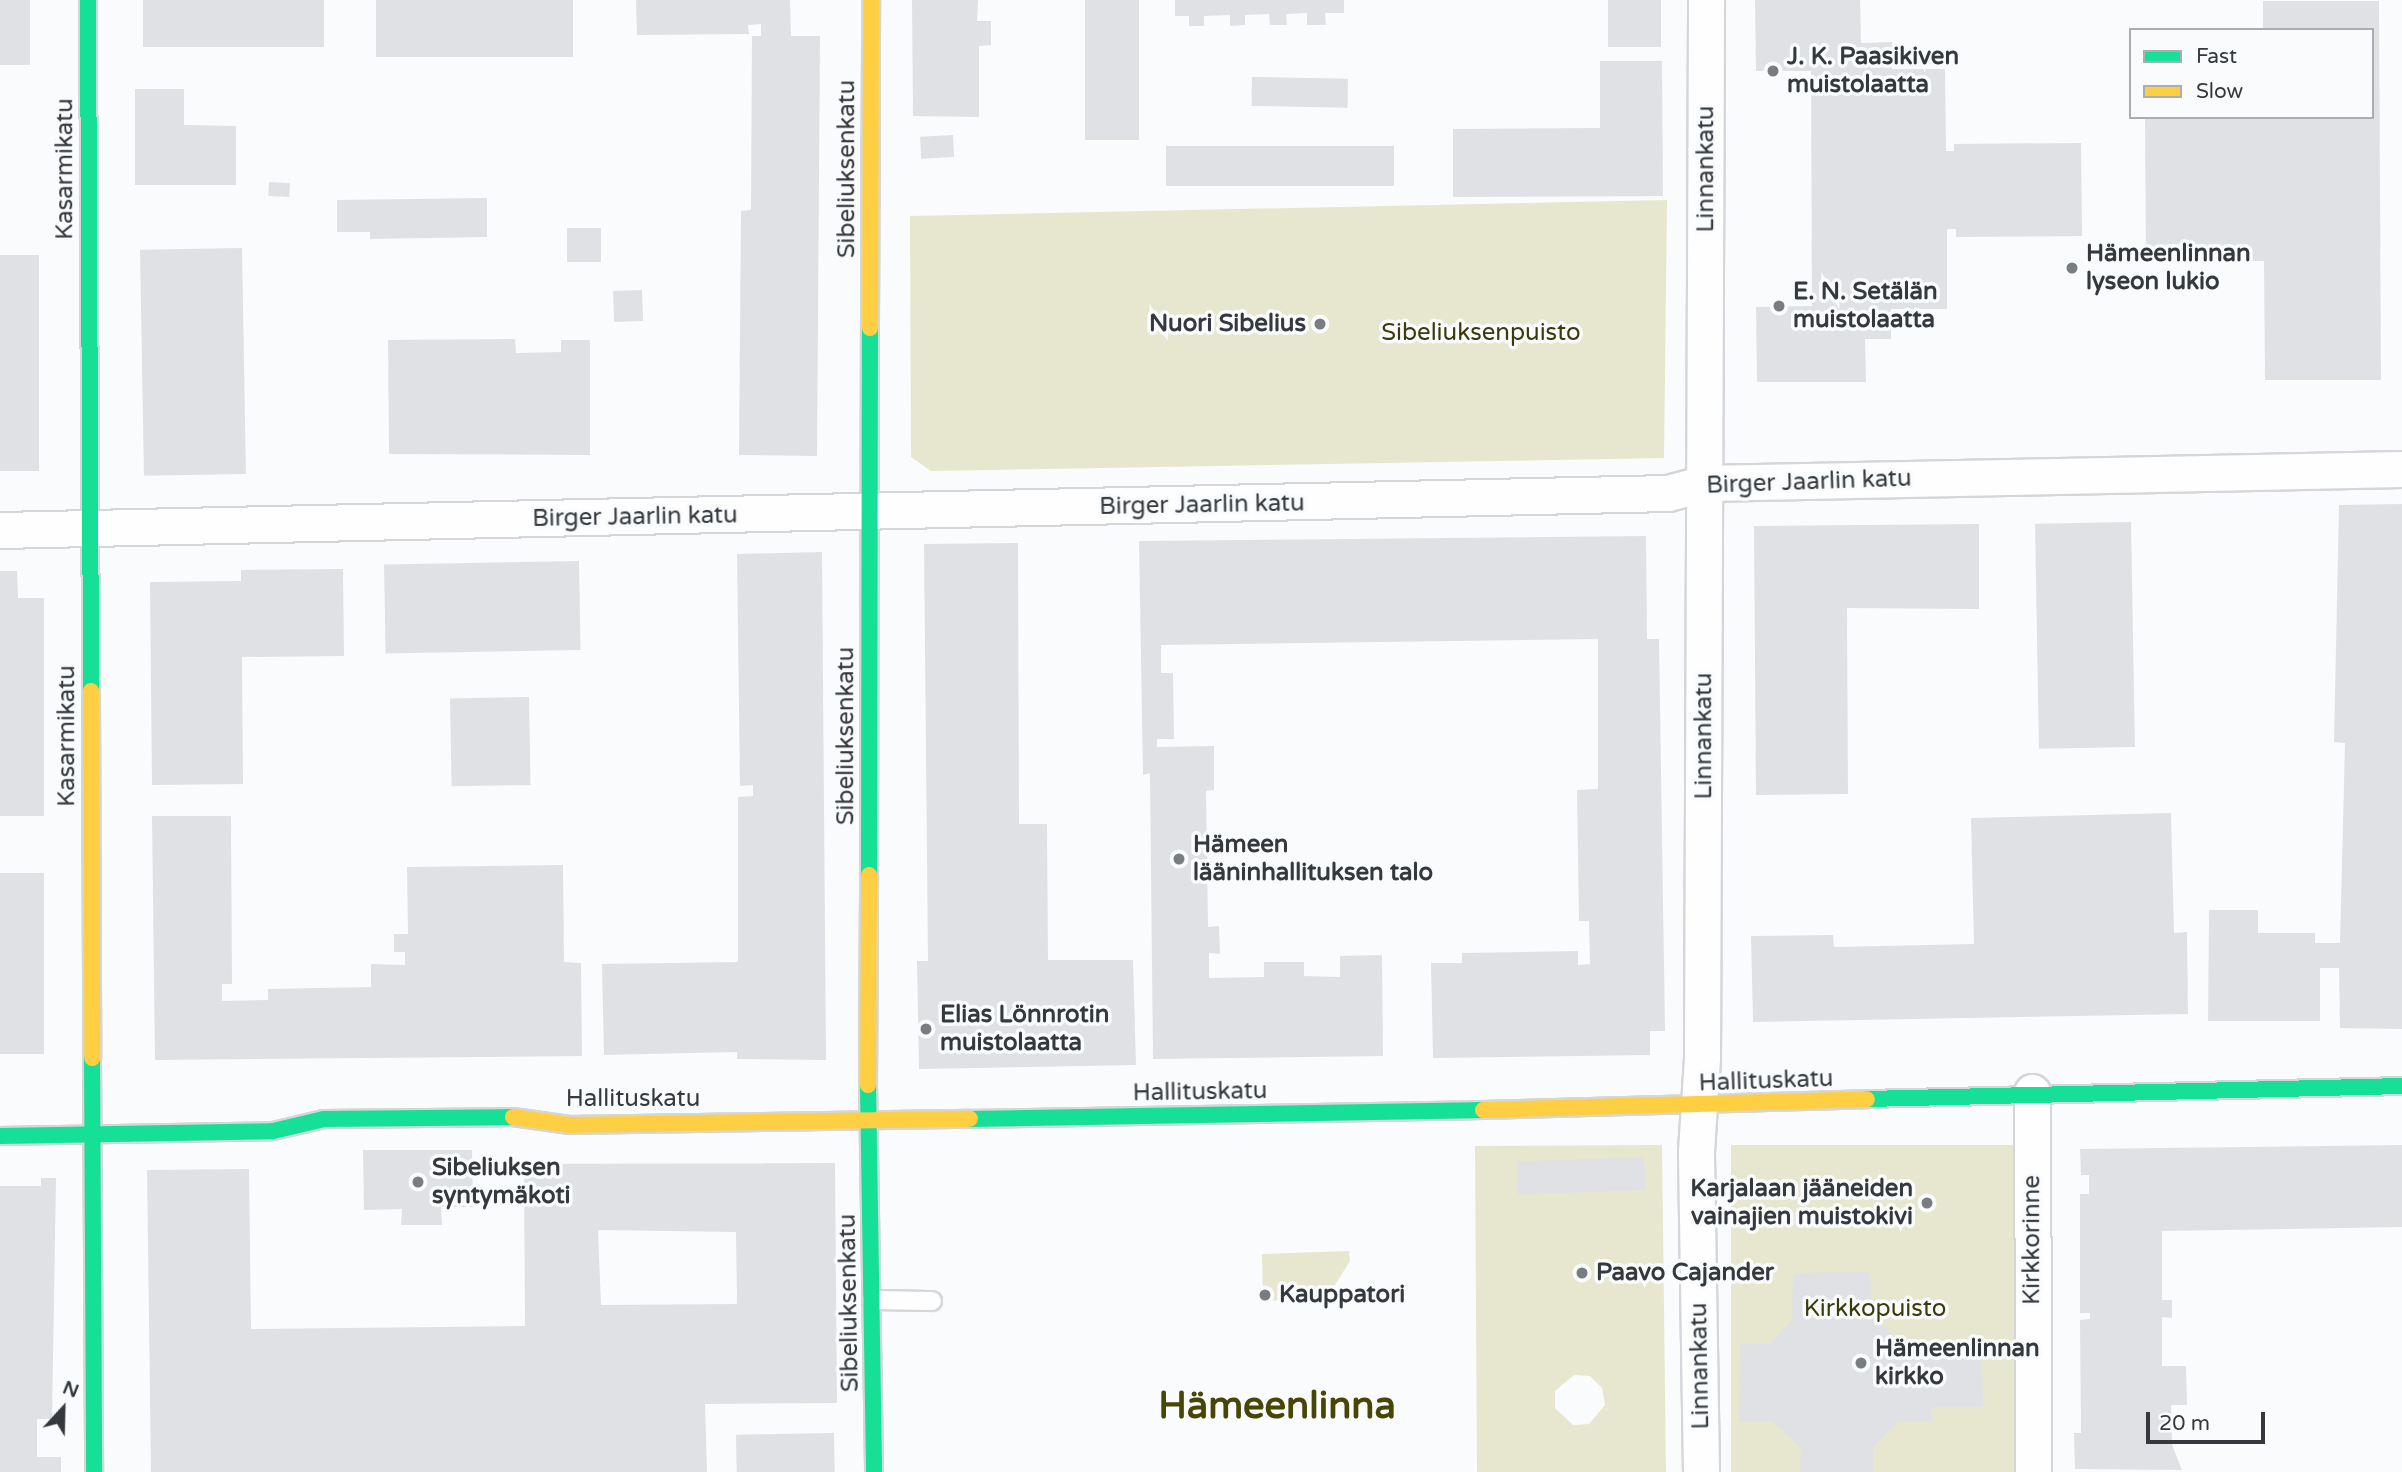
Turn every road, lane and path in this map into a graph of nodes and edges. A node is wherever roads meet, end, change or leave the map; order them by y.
1 (88, 0) edge
2 (871, 0) edge
3 (1706, 0) edge
4 (2402, 469) edge
5 (1705, 483) junction
6 (869, 513) junction
7 (89, 528) junction
8 (0, 530) edge
9 (2402, 1086) edge
10 (2032, 1093) junction
11 (1700, 1107) junction
12 (868, 1120) junction
13 (0, 1136) edge
14 (94, 1136) junction
15 (872, 1300) junction
16 (932, 1301) dead end
17 (94, 1472) edge
18 (874, 1472) edge
19 (1702, 1472) edge
20 (2032, 1472) edge

1 - 7 street, Kasarmikatu
2 - 6 street, Sibeliuksenkatu
3 - 5 street, Linnankatu
4 - 5 street, Birger Jaarlin katu
5 - 6 street, Birger Jaarlin katu
5 - 11 street, Linnankatu
6 - 7 street, Birger Jaarlin katu
6 - 12 street, Sibeliuksenkatu
7 - 8 street, Birger Jaarlin katu
7 - 14 street, Kasarmikatu
9 - 10 street, Hallituskatu
10 - 11 street, Hallituskatu
10 - 20 street, Kirkkorinne
11 - 12 street, Hallituskatu
11 - 19 street, Linnankatu
12 - 14 street, Hallituskatu
12 - 15 street, Sibeliuksenkatu
13 - 14 street, Hallituskatu
14 - 17 street, Kasarmikatu
15 - 16 lane
15 - 18 street, Sibeliuksenkatu

